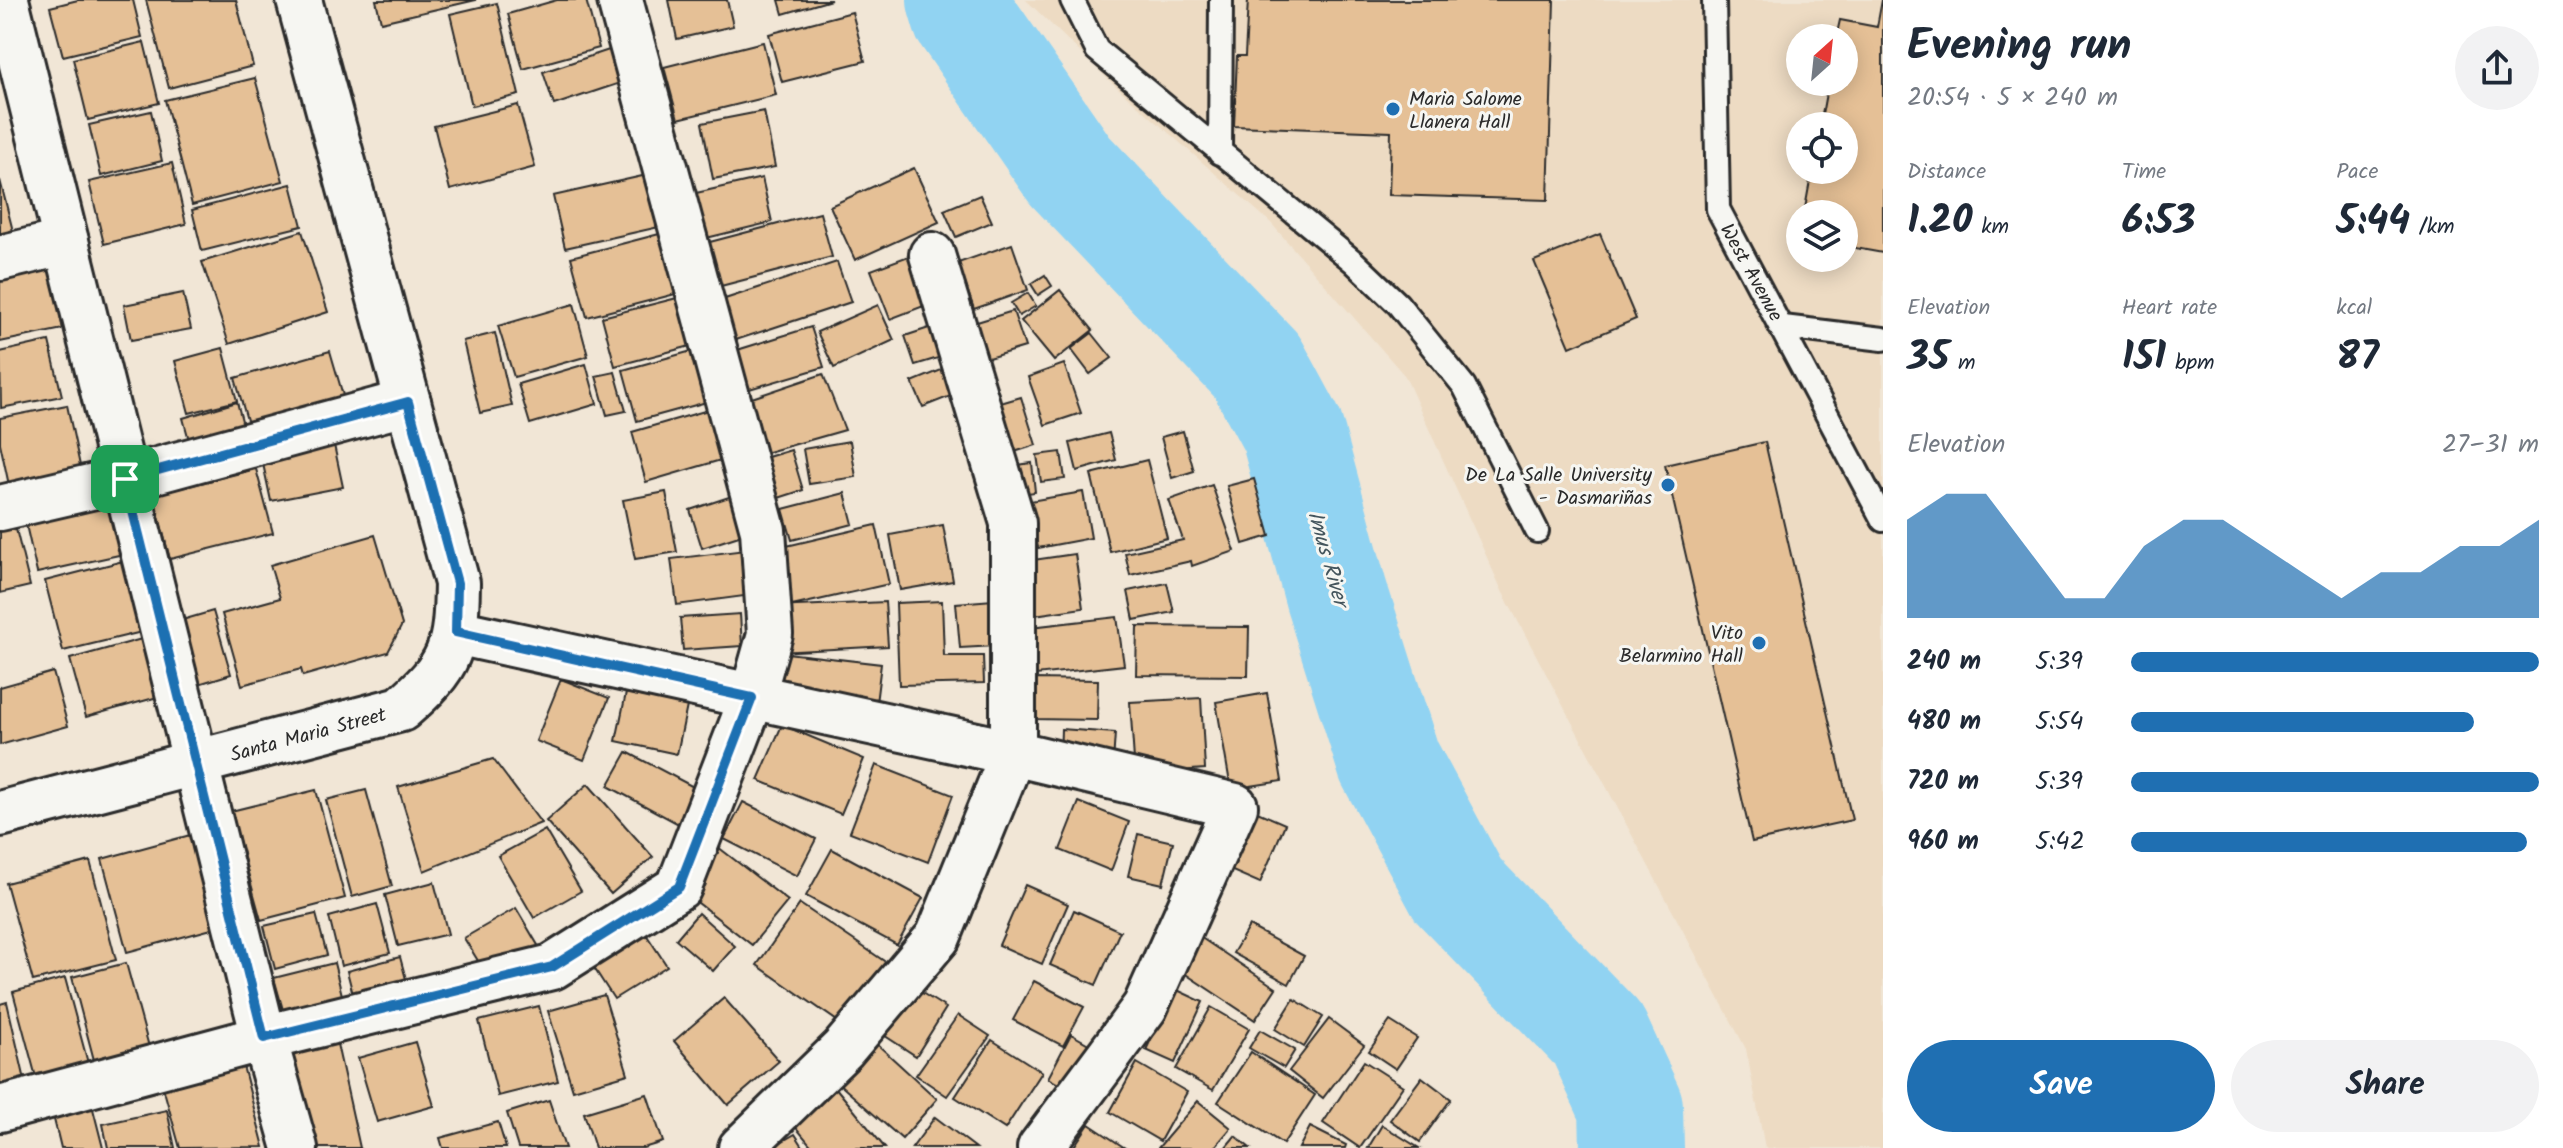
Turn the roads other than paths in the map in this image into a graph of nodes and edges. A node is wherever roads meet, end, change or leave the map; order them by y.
1 (299, 0) edge
2 (620, 0) edge
3 (1072, 0) edge
4 (1221, 0) edge
5 (1714, 0) edge
6 (5, 8) edge
7 (1220, 153) junction
8 (66, 242) junction
9 (932, 255) dead end
10 (0, 258) edge
11 (1783, 327) junction
12 (1883, 339) edge
13 (408, 402) junction
14 (125, 479) junction
15 (0, 508) edge
16 (1883, 520) edge
17 (1537, 531) dead end
18 (456, 632) junction
19 (752, 698) junction
20 (1013, 753) junction
21 (197, 765) junction
22 (0, 814) edge
23 (264, 1038) junction
24 (0, 1109) edge
25 (295, 1148) edge
26 (741, 1148) edge
27 (1040, 1148) edge

1 - 13 street, Santa Maria Street
2 - 19 street
3 - 7 lane
4 - 7 lane
5 - 11 lane, West Avenue
6 - 8 street
7 - 17 lane
8 - 10 street
8 - 14 street
9 - 20 street
11 - 12 lane
11 - 16 lane, West Avenue
13 - 14 street
13 - 18 street, Santa Maria Street
14 - 15 street
14 - 21 street
18 - 19 street
18 - 21 street, Santa Maria Street
19 - 20 street
19 - 23 street
20 - 26 street
20 - 27 street
21 - 22 street, Santa Maria Street
21 - 23 street
23 - 24 street
23 - 25 street

